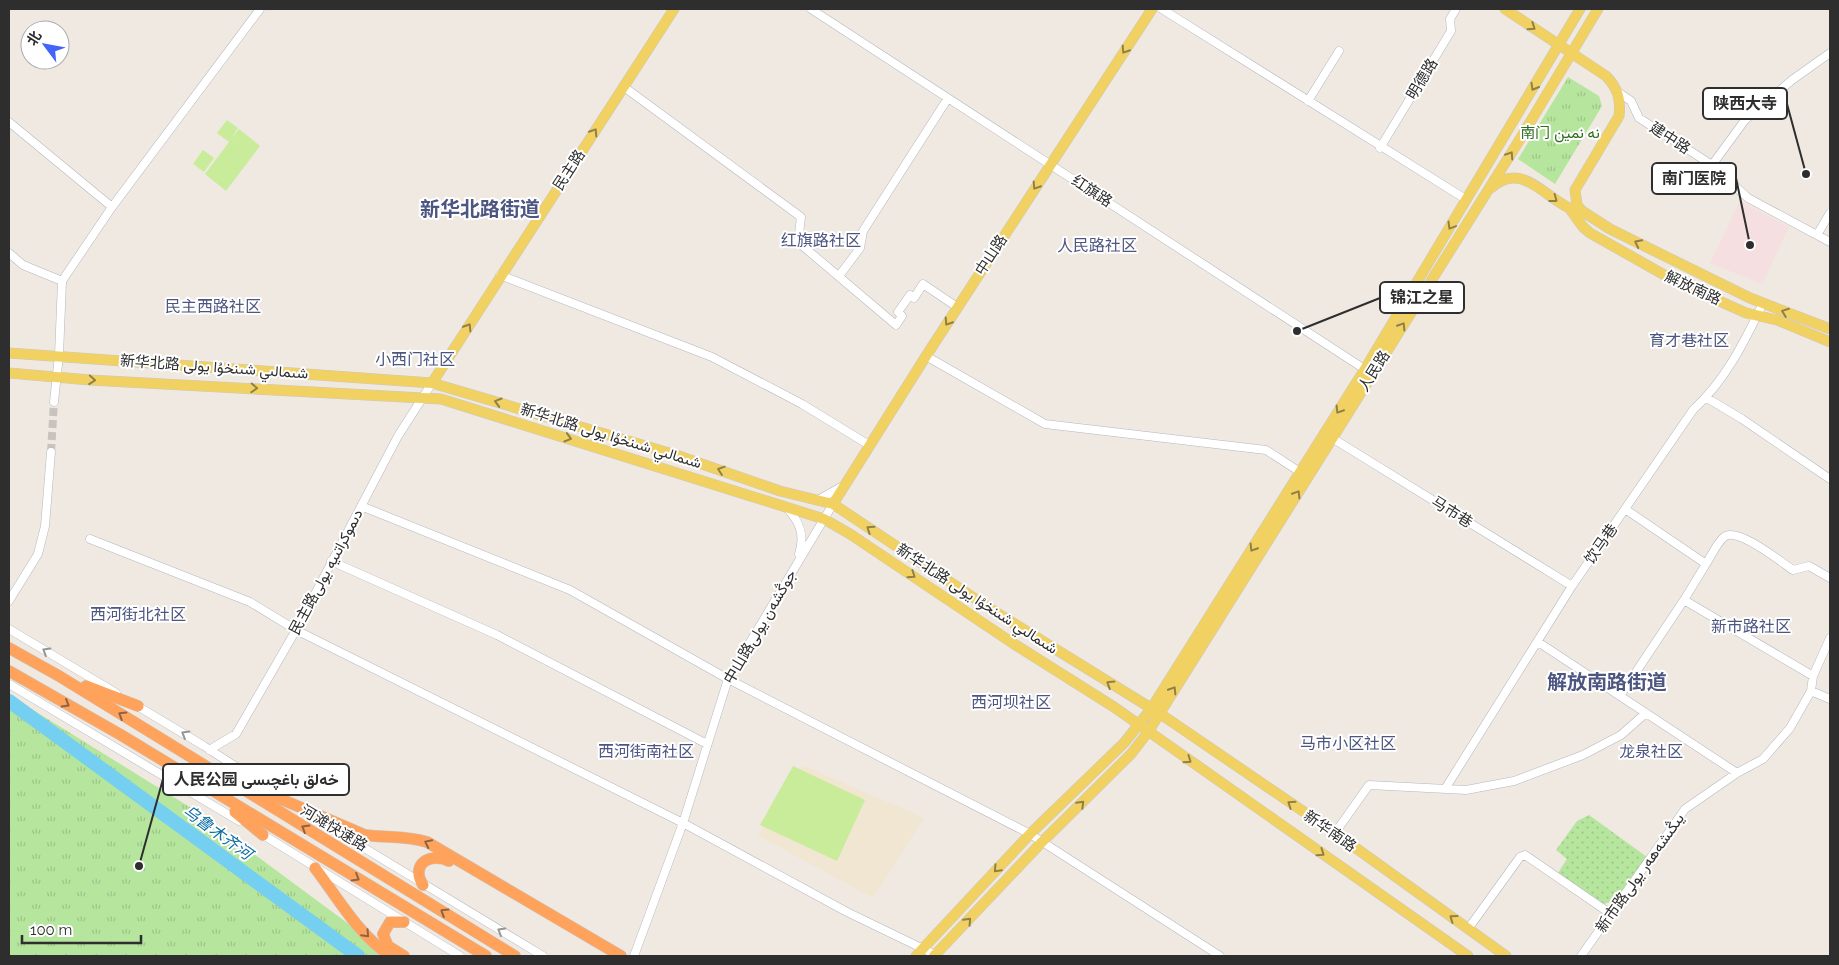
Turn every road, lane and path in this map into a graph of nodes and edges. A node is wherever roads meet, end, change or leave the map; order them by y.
1 (260, 9) edge
2 (674, 9) edge
3 (811, 9) edge
4 (1152, 9) edge
5 (1162, 9) edge
6 (1456, 9) edge
7 (1505, 9) edge
8 (1580, 9) edge
9 (1598, 9) edge
10 (1558, 45) junction
11 (1339, 51) dead end
12 (1830, 53) edge
13 (1571, 54) junction
14 (624, 87) junction
15 (1618, 92) junction
16 (948, 98) junction
17 (1308, 101) junction
18 (9, 122) edge
19 (1380, 148) junction
20 (1051, 164) junction
21 (1712, 165) junction
22 (1578, 183) junction
23 (1483, 196) junction
24 (1466, 200) junction
25 (112, 207) junction
26 (1570, 209) junction
27 (1830, 213) edge
28 (1588, 215) junction
29 (1817, 235) junction
30 (1830, 242) edge
31 (9, 253) edge
32 (500, 275) junction
33 (838, 276) junction
34 (62, 281) junction
35 (1763, 303) junction
36 (957, 307) junction
37 (1757, 315) junction
38 (1830, 329) edge
39 (1830, 342) edge
40 (9, 353) edge
41 (59, 355) junction
42 (926, 356) junction
43 (1368, 372) junction
44 (9, 373) edge
45 (58, 377) junction
46 (432, 383) junction
47 (423, 397) junction
48 (1707, 398) junction
49 (54, 402) tunnel mouth
50 (1332, 438) junction
51 (870, 445) junction
52 (51, 452) tunnel mouth
53 (1300, 472) junction
54 (851, 474) junction
55 (1830, 479) edge
56 (818, 500) junction
57 (833, 504) junction
58 (361, 506) junction
59 (787, 508) junction
60 (1625, 509) junction
61 (824, 520) junction
62 (90, 538) dead end
63 (332, 561) junction
64 (1706, 564) junction
65 (794, 568) junction
66 (1830, 578) edge
67 (1572, 586) junction
68 (1684, 600) junction
69 (9, 601) edge
70 (9, 629) edge
71 (296, 630) junction
72 (1830, 638) edge
73 (1538, 642) junction
74 (9, 648) edge
75 (9, 671) edge
76 (59, 676) junction
77 (1813, 676) junction
78 (728, 679) junction
79 (9, 684) edge
80 (1810, 691) junction
81 (1620, 696) junction
82 (1830, 699) edge
83 (138, 706) junction
84 (1155, 711) junction
85 (1646, 713) junction
86 (1143, 729) junction
87 (707, 744) junction
88 (209, 750) junction
89 (199, 764) junction
90 (1736, 773) junction
91 (200, 785) junction
92 (1445, 789) junction
93 (289, 801) junction
94 (683, 823) junction
95 (1335, 833) junction
96 (1030, 834) junction
97 (263, 835) junction
98 (1042, 842) junction
99 (315, 868) junction
100 (423, 885) junction
101 (1611, 914) junction
102 (404, 922) junction
103 (1468, 929) junction
104 (919, 953) edge
105 (391, 956) edge
106 (404, 956) edge
107 (460, 956) edge
108 (486, 956) edge
109 (515, 956) edge
110 (543, 956) edge
111 (612, 956) edge
112 (621, 956) edge
113 (634, 956) edge
114 (936, 956) edge
115 (1220, 956) edge
116 (1468, 956) edge
117 (1506, 956) edge
118 (1581, 956) edge

1 - 25 street
2 - 14 main road, 民主路
3 - 16 street, 红旗路
4 -> 20 main road, 中山路
5 - 17 street
6 - 19 street, 明德路
7 -> 10 main road
8 - 10 main road, 人民路
9 - 13 main road, 人民路
10 - 13 main road
10 -> 24 main road, 人民路
11 - 17 street
12 - 21 street
13 - 15 main road
23 -> 13 main road, 人民路
32 -> 14 main road, 民主路
14 - 33 street
15 - 21 street, 建中路
15 - 22 main road
16 - 20 street, 红旗路
16 - 33 street
17 - 19 street
18 - 25 street
19 - 24 street
20 -> 36 main road, 中山路
20 - 43 street, 红旗路
21 - 29 street, 建中路
22 - 26 main road
22 - 28 main road, 解放南路
23 -> 26 main road, 解放南路
43 -> 23 main road, 人民路
24 -> 43 main road, 人民路
25 - 34 street
26 - 28 main road, 解放南路
26 - 37 main road, 解放南路
27 - 29 street
35 -> 28 main road, 解放南路
29 - 30 street, 建中路
31 - 34 street
46 -> 32 main road, 民主路
32 - 51 street
33 - 36 street
34 - 41 street
35 - 37 street, 饮马巷
38 -> 35 main road, 解放南路
36 -> 42 main road, 中山路
37 - 39 main road, 解放南路
37 - 48 street, 饮马巷
40 - 41 main road, 新华北路 شىمالىي شىنخۇا يولى
41 - 45 street
41 - 46 main road, 新华北路 شىمالىي شىنخۇا يولى
42 - 51 main road, 中山路
42 - 53 street
43 - 50 main road, 人民路
43 -> 53 main road, 人民路
44 - 45 main road, 新华北路 شىمالىي شىنخۇا يولى
45 -> 47 main road, 新华北路 شىمالىي شىنخۇا يولى
45 - 49 street
46 - 47 street, 民主路دىموكراتىيە يولى
56 -> 46 main road, 新华北路 شىمالىي شىنخۇا يولى
47 - 58 street, 民主路دىموكراتىيە يولى
47 -> 59 main road, 新华北路 شىمالىي شىنخۇا يولى
48 - 55 street
48 - 60 street, 饮马巷
50 - 67 street, 马市巷
84 -> 50 main road, 人民路
51 - 54 main road, 中山路
52 - 69 street
53 -> 84 main road, 人民路
54 - 56 street
54 - 57 main road, 中山路
56 - 57 main road, 新华北路 شىمالىي شىنخۇا يولى
57 - 61 street, 中山路جوڭشەن يولى
84 -> 57 main road, 新华北路 شىمالىي شىنخۇا يولى
58 - 63 street, 民主路دىموكراتىيە يولى
58 - 78 street
59 - 61 main road, 新华北路 شىمالىي شىنخۇا يولى
59 - 65 street
60 - 64 street
60 - 67 street, 饮马巷
61 - 65 street, 中山路جوڭشەن يولى
61 -> 86 main road, 新华北路 شىمالىي شىنخۇا يولى
62 - 71 street
63 - 71 street, 民主路دىموكراتىيە يولى
63 - 87 street
64 - 66 street
64 - 68 street
65 - 78 street, 中山路جوڭشەن يولى
67 - 73 street, 饮马巷
68 - 77 street
68 - 81 street
83 -> 70 street
71 - 88 street, 民主路دىموكراتىيە يولى
71 - 94 street
72 - 77 street, 新市路يىڭىشەھەر يولى
73 - 81 street
73 - 92 street, 饮马巷
74 - 76 highway, 河滩快速路
75 -> 91 highway, 河滩快速路
76 - 83 highway
89 -> 76 highway, 河滩快速路
77 - 80 street, 新市路يىڭىشەھەر يولى
78 - 87 street, 中山路جوڭشەن يولى
78 - 96 street
79 - 97 street
80 - 82 street
80 - 90 street, 新市路يىڭىشەھەر يولى
81 - 85 street
88 -> 83 street
84 - 86 main road, 人民路
95 -> 84 main road, 新华南路
85 - 90 street
85 - 92 street
86 - 96 main road
98 -> 86 main road
86 -> 116 main road, 新华南路
87 - 94 street, 中山路جوڭشەن يولى
88 - 93 street
89 - 93 highway
109 -> 89 highway, 河滩快速路
90 - 101 street, 新市路يىڭىشەھەر يولى
91 - 97 highway
91 -> 108 highway, 河滩快速路
92 - 95 street
93 - 100 street
112 -> 93 highway
94 - 104 street
94 - 113 street, 中山路جوڭشەن يولى
103 -> 95 main road, 新华南路
96 - 98 street
96 -> 104 main road
97 - 99 street
114 -> 98 main road
98 - 115 street
99 - 102 street
99 -> 105 highway
110 -> 100 street
100 - 111 highway
101 - 103 street
101 - 118 street, 新市路يىڭىشەھەر يولى
102 - 106 highway
102 - 107 street
103 - 117 main road, 新华南路
104 - 114 street

